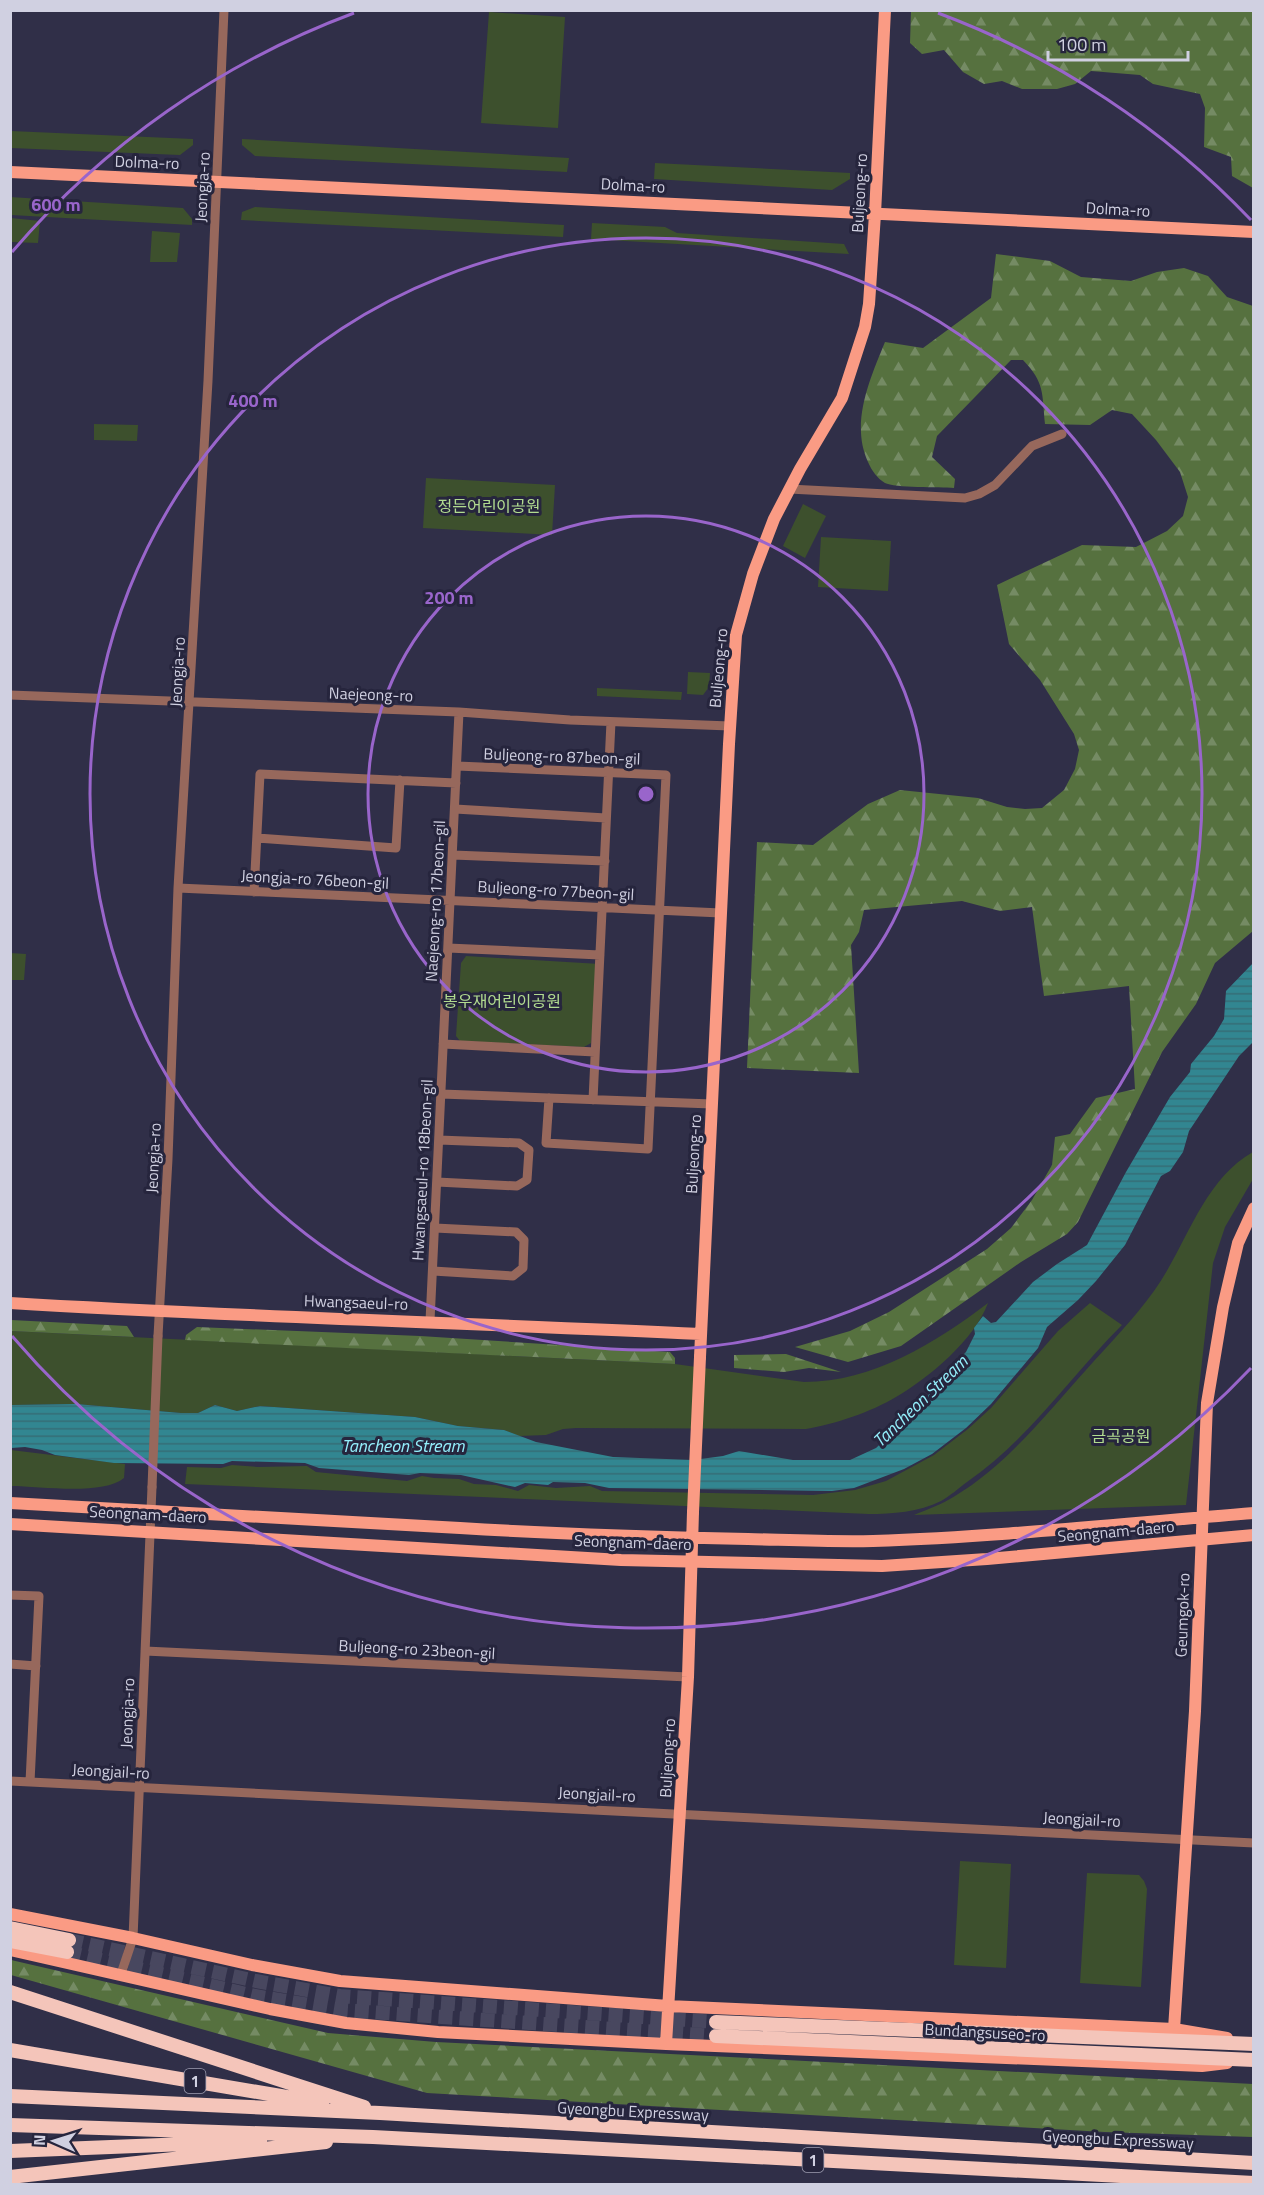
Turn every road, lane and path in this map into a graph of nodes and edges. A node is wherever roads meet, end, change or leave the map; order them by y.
1 (224, 10) edge
2 (885, 10) edge
3 (10, 172) edge
4 (217, 181) junction
5 (875, 214) junction
6 (1254, 232) edge
7 (1062, 434) dead end
8 (789, 489) junction
9 (10, 695) edge
10 (190, 702) junction
11 (459, 712) junction
12 (611, 722) junction
13 (730, 726) junction
14 (457, 766) junction
15 (609, 773) junction
16 (400, 780) junction
17 (456, 783) junction
18 (455, 809) junction
19 (606, 818) junction
20 (257, 838) junction
21 (453, 855) junction
22 (605, 861) junction
23 (178, 888) junction
24 (254, 892) junction
25 (450, 901) junction
26 (602, 908) junction
27 (659, 910) junction
28 (721, 913) junction
29 (448, 948) junction
30 (600, 955) junction
31 (445, 1021) joint
32 (443, 1044) junction
33 (595, 1052) junction
34 (441, 1094) junction
35 (549, 1098) junction
36 (592, 1100) junction
37 (650, 1102) junction
38 (712, 1104) junction
39 (439, 1140) junction
40 (437, 1182) junction
41 (1254, 1208) edge
42 (435, 1228) junction
43 (433, 1271) junction
44 (10, 1303) edge
45 (160, 1312) junction
46 (430, 1321) junction
47 (701, 1334) junction
48 (10, 1503) edge
49 (151, 1510) junction
50 (1254, 1513) edge
51 (1202, 1517) junction
52 (10, 1524) edge
53 (150, 1531) junction
54 (1254, 1534) edge
55 (692, 1538) junction
56 (1201, 1539) junction
57 (691, 1561) junction
58 (10, 1595) edge
59 (145, 1651) junction
60 (10, 1664) edge
61 (36, 1665) junction
62 (688, 1677) junction
63 (10, 1781) edge
64 (30, 1782) junction
65 (139, 1788) junction
66 (680, 1813) junction
67 (1186, 1839) junction
68 (1254, 1843) edge
69 (10, 1914) edge
70 (10, 1928) edge
71 (132, 1938) junction
72 (10, 1941) edge
73 (10, 1950) edge
74 (121, 1974) junction
75 (10, 1992) edge
76 (668, 2007) junction
77 (1174, 2029) junction
78 (1254, 2043) edge
79 (666, 2044) junction
80 (10, 2050) edge
81 (1253, 2060) edge
82 (10, 2096) edge
83 (380, 2113) junction
84 (10, 2125) edge
85 (373, 2137) junction
86 (10, 2151) edge
87 (1254, 2163) edge
88 (10, 2177) edge
89 (1254, 2183) edge

1 - 4 street, Jeongja-ro
2 - 5 main road, Buljeong-ro
3 - 4 main road, Dolma-ro
4 - 5 main road, Dolma-ro
4 - 10 street, Jeongja-ro
5 - 6 main road, Dolma-ro
5 - 8 main road, Buljeong-ro
7 - 8 street
8 - 13 main road, Buljeong-ro
9 - 10 street, Naejeong-ro
10 - 11 street, Naejeong-ro
10 - 23 street, Jeongja-ro
11 - 12 street, Naejeong-ro
11 - 14 street, Naejeong-ro 17beon-gil
12 - 13 street, Naejeong-ro
12 - 15 street
13 - 28 main road, Buljeong-ro
14 - 15 street, Buljeong-ro 87beon-gil
14 - 17 street, Naejeong-ro 17beon-gil
15 - 19 street
15 - 27 street, Buljeong-ro 87beon-gil
16 - 17 street
16 - 20 street
16 - 20 street
17 - 18 street, Naejeong-ro 17beon-gil
18 - 19 street
18 - 21 street, Naejeong-ro 17beon-gil
19 - 22 street
20 - 24 street
21 - 22 street
21 - 25 street, Naejeong-ro 17beon-gil
22 - 26 street
23 - 24 street, Jeongja-ro 76beon-gil
23 - 45 street, Jeongja-ro
24 - 25 street, Jeongja-ro 76beon-gil
25 - 26 street, Buljeong-ro 77beon-gil
25 - 29 street, Naejeong-ro 17beon-gil
26 - 27 street, Buljeong-ro 77beon-gil
26 - 30 street
27 - 28 street, Buljeong-ro 77beon-gil
27 - 37 street
28 - 38 main road, Buljeong-ro
29 - 30 street
29 - 31 street, Naejeong-ro 17beon-gil
30 - 33 street
31 - 32 street, Hwangsaeul-ro 18beon-gil
32 - 33 street
32 - 34 street, Hwangsaeul-ro 18beon-gil
33 - 36 street
34 - 35 street
34 - 39 street, Hwangsaeul-ro 18beon-gil
35 - 36 street
35 - 37 street
36 - 37 street
37 - 38 street
38 - 47 main road, Buljeong-ro
39 - 40 street, Hwangsaeul-ro 18beon-gil
39 - 40 street
40 - 42 street, Hwangsaeul-ro 18beon-gil
41 - 51 main road, Geumgok-ro
42 - 43 street, Hwangsaeul-ro 18beon-gil
42 - 43 street
43 - 46 street, Hwangsaeul-ro 18beon-gil
44 - 45 main road, Hwangsaeul-ro
45 - 46 main road, Hwangsaeul-ro
45 - 49 street, Jeongja-ro, bridge
46 - 47 main road, Hwangsaeul-ro
47 - 55 main road, Buljeong-ro, bridge
48 - 49 main road, Seongnam-daero
49 - 53 street, Jeongja-ro
49 - 55 main road, Seongnam-daero
50 - 51 main road, Seongnam-daero
51 - 55 main road, Seongnam-daero
51 - 56 main road, Geumgok-ro
52 - 53 main road, Seongnam-daero
53 - 57 main road, Seongnam-daero
53 - 59 street, Jeongja-ro
54 - 56 main road, Seongnam-daero
55 - 57 main road, Buljeong-ro
56 - 57 main road, Seongnam-daero
56 - 67 main road, Geumgok-ro
57 - 62 main road, Buljeong-ro
58 - 61 street
59 - 62 street, Buljeong-ro 23beon-gil
59 - 65 street, Jeongja-ro
60 - 61 street
61 - 64 street
62 - 66 main road, Buljeong-ro
63 - 64 street, Jeongjail-ro
64 - 65 street, Jeongjail-ro
65 - 66 street, Jeongjail-ro
65 - 71 street, Jeongja-ro
66 - 67 street, Jeongjail-ro
66 - 76 main road, Buljeong-ro
67 - 68 street, Jeongjail-ro
67 - 77 main road, Geumgok-ro
69 - 71 main road
70 - 72 highway
71 - 74 street, Jeongja-ro
71 - 76 main road
73 - 74 main road
74 - 79 main road
75 - 83 highway
76 - 77 main road
76 - 79 main road, Buljeong-ro
77 - 78 main road
78 - 81 highway, Bundangsuseo-ro
79 - 81 main road
80 - 83 highway, 1
82 - 83 highway, Gyeongbu Expressway / 1
83 - 87 highway, Gyeongbu Expressway / 1
84 - 85 highway, 1
85 - 86 highway, 1
85 - 88 highway
85 - 89 highway, 1

